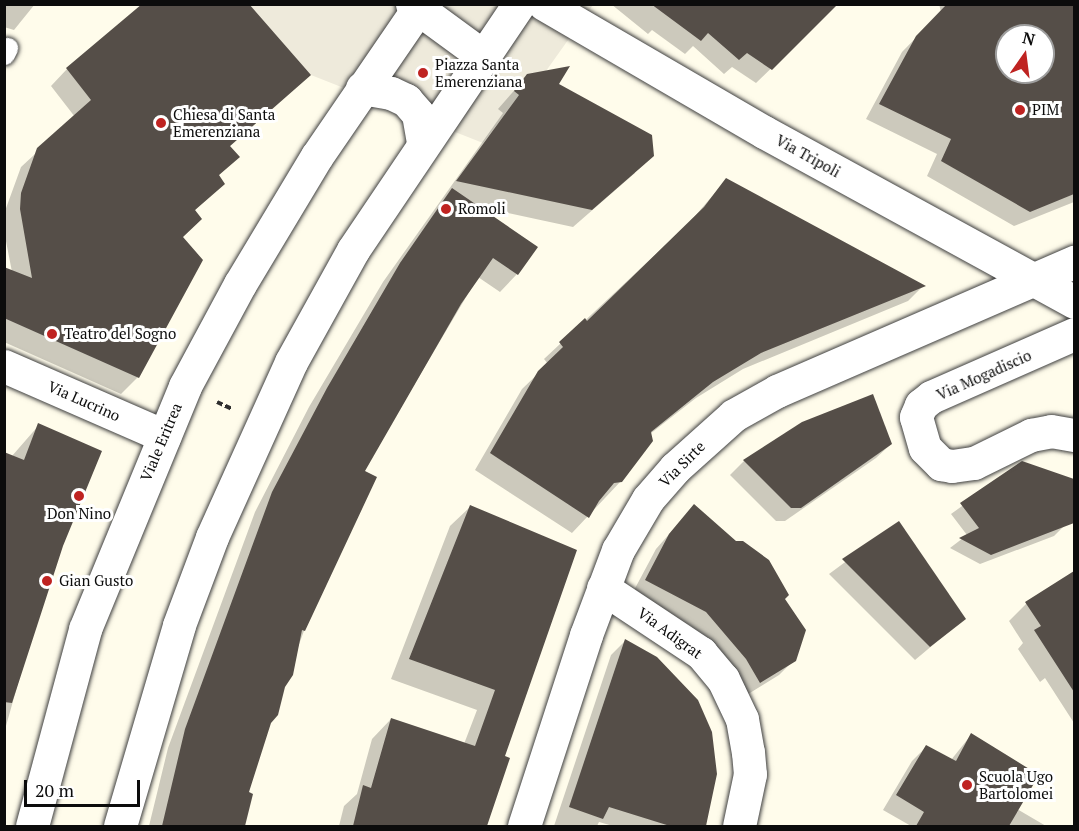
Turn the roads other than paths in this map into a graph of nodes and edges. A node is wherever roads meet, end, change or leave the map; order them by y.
1 (519, 4) edge
2 (544, 4) edge
3 (417, 6) edge
4 (483, 56) junction
5 (362, 88) junction
6 (423, 142) junction
7 (1074, 262) edge
8 (1033, 280) junction
9 (1074, 303) edge
10 (1074, 334) edge
11 (4, 366) edge
12 (1074, 435) edge
13 (164, 436) junction
14 (603, 588) junction
15 (32, 826) edge
16 (120, 826) edge
17 (524, 826) edge
18 (739, 826) edge

1 - 4 street
2 - 8 street, Via Tripoli
3 - 4 street
3 - 5 street, Viale Eritrea
4 - 6 street
5 - 6 street
5 - 13 street, Viale Eritrea
6 - 16 street
7 - 8 street, Via Sirte
8 - 9 street, Via Tripoli
8 - 14 street, Via Sirte
10 - 12 street, Via Mogadiscio
11 - 13 street, Via Lucrino
13 - 15 street, Viale Eritrea
14 - 17 street, Via Sirte
14 - 18 street, Via Adigrat

